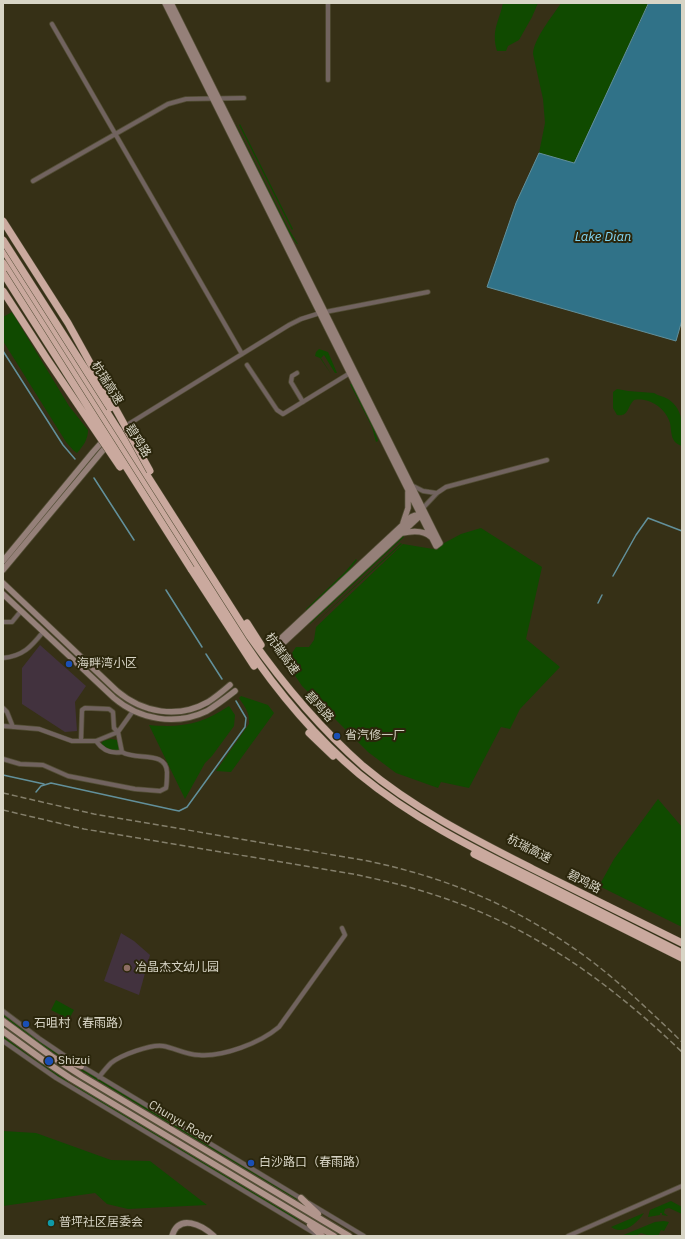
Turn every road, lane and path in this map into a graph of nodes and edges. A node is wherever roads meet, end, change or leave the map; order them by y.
1 (165, 3) edge
2 (171, 3) edge
3 (328, 3) edge
4 (52, 24) dead end
5 (328, 80) dead end
6 (216, 98) junction
7 (244, 98) dead end
8 (114, 134) junction
9 (33, 181) dead end
10 (3, 221) edge
11 (3, 240) edge
12 (3, 249) edge
13 (3, 263) edge
14 (3, 273) edge
15 (3, 291) edge
16 (428, 292) dead end
17 (322, 312) junction
18 (242, 354) junction
19 (247, 365) dead end
20 (297, 373) dead end
21 (350, 373) junction
22 (303, 402) junction
23 (118, 430) junction
24 (115, 439) junction
25 (547, 460) dead end
26 (150, 471) junction
27 (410, 487) junction
28 (437, 493) junction
29 (419, 501) junction
30 (423, 508) junction
31 (421, 515) junction
32 (428, 519) junction
33 (401, 526) junction
34 (402, 533) junction
35 (432, 538) junction
36 (3, 561) edge
37 (191, 569) junction
38 (3, 570) edge
39 (3, 583) edge
40 (3, 594) edge
41 (21, 611) junction
42 (3, 622) edge
43 (43, 632) junction
44 (3, 658) edge
45 (230, 685) joint
46 (235, 691) joint
47 (3, 708) edge
48 (133, 711) junction
49 (3, 726) edge
50 (13, 727) junction
51 (118, 732) junction
52 (81, 741) junction
53 (96, 742) junction
54 (122, 752) junction
55 (3, 759) edge
56 (342, 928) dead end
57 (682, 938) edge
58 (682, 943) edge
59 (682, 953) edge
60 (682, 958) edge
61 (3, 1011) edge
62 (3, 1021) edge
63 (3, 1031) edge
64 (3, 1041) edge
65 (51, 1056) junction
66 (81, 1066) junction
67 (99, 1077) junction
68 (682, 1186) edge
69 (301, 1198) junction
70 (302, 1216) junction
71 (324, 1221) junction
72 (172, 1236) edge
73 (214, 1236) edge
74 (318, 1236) edge
75 (322, 1236) edge
76 (334, 1236) edge
77 (349, 1236) edge
78 (364, 1236) edge
79 (568, 1236) edge

1 - 6 street
2 - 6 street
3 - 5 street
4 - 8 street
6 - 7 street
6 - 8 street
6 - 17 street
8 - 9 street
8 - 18 street
10 - 26 highway, bridge
11 - 26 highway, 杭瑞高速, bridge
12 - 23 highway, 碧鸡路
13 - 24 highway, 碧鸡路
14 - 37 highway, bridge
15 - 37 highway, bridge
16 - 17 street
17 - 18 street
17 - 21 street
17 - 27 street
18 - 23 street
19 - 22 street
20 - 22 street
21 - 22 street
21 - 27 street
23 - 58 highway, 碧鸡路
24 - 36 street
24 - 38 street
24 - 59 highway, 碧鸡路
25 - 28 street
26 - 57 highway, 杭瑞高速
27 - 28 street
27 - 29 street
27 - 31 street
27 - 33 street
28 - 30 street
29 - 30 street
29 - 31 street
30 - 32 street
31 - 32 street
31 - 33 street
31 - 34 street
31 - 35 street
32 - 35 street
33 - 34 street
34 - 35 street
37 - 60 highway
39 - 45 street
40 - 41 street
41 - 42 street
41 - 43 street
43 - 44 street
43 - 48 street
45 - 46 street
46 - 48 street
47 - 50 street
48 - 51 street
49 - 50 street
50 - 52 street
51 - 52 street
51 - 53 street
51 - 54 street
52 - 53 street
53 - 54 street
54 - 55 street
56 - 67 street
61 - 66 street
62 - 65 main road, Chunyu Road
63 - 70 main road, Chunyu Road
64 - 74 street
65 - 66 main road
65 - 71 main road, Chunyu Road
66 - 67 street
67 - 69 street
68 - 79 street
69 - 71 main road
69 - 78 street
70 - 75 main road
70 - 76 main road, Chunyu Road
71 - 77 main road, Chunyu Road
72 - 73 street

